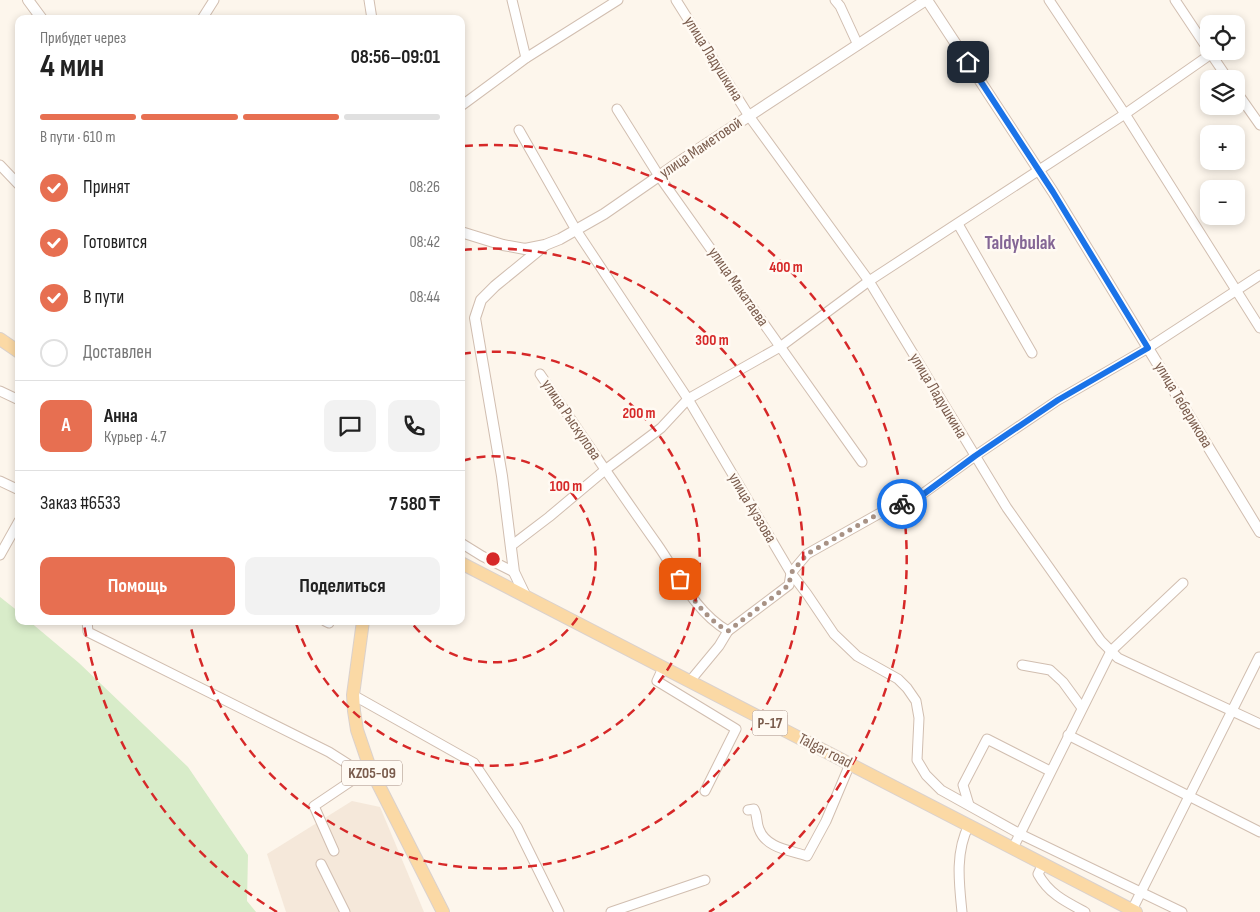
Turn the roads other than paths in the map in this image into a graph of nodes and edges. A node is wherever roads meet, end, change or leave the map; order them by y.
1 (28, 0) edge
2 (214, 0) edge
3 (369, 0) edge
4 (512, 0) edge
5 (618, 0) edge
6 (676, 0) edge
7 (835, 0) edge
8 (927, 0) edge
9 (1049, 0) edge
10 (1175, 0) edge
11 (39, 15) edge
12 (205, 15) edge
13 (371, 15) edge
14 (1200, 37) edge
15 (858, 45) junction
16 (526, 58) junction
17 (1200, 59) edge
18 (465, 103) edge
19 (1245, 104) edge
20 (617, 110) dead end
21 (1125, 114) junction
22 (749, 116) junction
23 (1260, 125) edge
24 (519, 130) dead end
25 (0, 165) edge
26 (1039, 171) junction
27 (659, 176) junction
28 (15, 181) edge
29 (958, 224) junction
30 (576, 230) junction
31 (465, 233) edge
32 (546, 245) junction
33 (1260, 275) edge
34 (869, 282) junction
35 (1236, 289) junction
36 (1260, 328) edge
37 (1, 343) edge
38 (780, 347) junction
39 (1148, 348) junction
40 (15, 350) edge
41 (1032, 353) dead end
42 (540, 374) dead end
43 (0, 391) edge
44 (15, 398) edge
45 (688, 399) junction
46 (975, 456) junction
47 (862, 462) dead end
48 (605, 470) junction
49 (0, 481) edge
50 (15, 488) edge
51 (15, 528) edge
52 (1260, 532) edge
53 (465, 545) edge
54 (511, 546) junction
55 (0, 555) edge
56 (465, 565) edge
57 (514, 572) junction
58 (791, 573) junction
59 (1183, 583) dead end
60 (526, 597) junction
61 (87, 625) edge
62 (363, 625) edge
63 (728, 631) junction
64 (1111, 651) junction
65 (1259, 657) edge
66 (1022, 665) dead end
67 (663, 668) junction
68 (690, 682) junction
69 (354, 695) junction
70 (1082, 708) junction
71 (1233, 711) junction
72 (1260, 724) edge
73 (1068, 735) junction
74 (850, 764) junction
75 (366, 771) junction
76 (1050, 772) junction
77 (705, 791) dead end
78 (1189, 796) junction
79 (969, 805) junction
80 (748, 810) dead end
81 (969, 825) junction
82 (1260, 832) edge
83 (1020, 834) junction
84 (1013, 848) junction
85 (334, 851) dead end
86 (1069, 857) junction
87 (321, 864) dead end
88 (1043, 864) junction
89 (1059, 872) junction
90 (704, 880) dead end
91 (1140, 893) junction
92 (1134, 911) edge
93 (344, 912) edge
94 (442, 912) edge
95 (559, 912) edge
96 (611, 912) edge
97 (962, 912) edge
98 (1085, 912) edge
99 (1182, 912) edge

1 - 11 street
2 - 12 street
3 - 13 street
4 - 16 street
5 - 16 street
6 - 22 street, улица Ладушкина
7 - 15 street
8 - 15 street, улица Маметовой
8 - 26 street, улица Теберикова
9 - 21 street
10 - 14 street
15 - 22 street, улица Маметовой
16 - 18 street
17 - 21 street
19 - 23 street
20 - 27 street, улица Макатаева
21 - 26 street
21 - 35 street
22 - 27 street, улица Маметовой
22 - 34 street, улица Ладушкина
24 - 30 street, улица Ауэзова
25 - 28 street
26 - 29 street
26 - 39 street, улица Теберикова
27 - 30 street, улица Маметовой
27 - 38 street, улица Макатаева
29 - 34 street
29 - 41 street
30 - 32 street, улица Маметовой
30 - 45 street, улица Ауэзова
31 - 32 street, улица Маметовой
32 - 54 street
33 - 35 street
34 - 38 street
34 - 46 street, улица Ладушкина
35 - 36 street
35 - 39 street
37 - 40 main road
38 - 45 street
38 - 47 street, улица Макатаева
39 - 46 street
39 - 52 street, улица Теберикова
42 - 48 street, улица Рыскулова
43 - 44 street
45 - 48 street
45 - 58 street, улица Ауэзова
46 - 58 street
46 - 64 street, улица Ладушкина
48 - 54 street
48 - 63 street, улица Рыскулова
49 - 50 street
51 - 55 street
53 - 57 street
54 - 57 street
56 - 60 main road, Talgar road / P-17
57 - 60 street
58 - 63 street
58 - 79 street, улица Ауэзова
59 - 64 street
60 - 67 main road, Talgar road / P-17
61 - 75 street
62 - 69 main road, KZ05-09
63 - 68 street
64 - 70 street
64 - 71 street, улица Ладушкина
65 - 71 street
66 - 70 street
67 - 68 main road, Talgar road / P-17
67 - 77 street
68 - 74 main road, Talgar road / P-17
69 - 75 main road, KZ05-09
69 - 95 street
70 - 73 street
71 - 72 street, улица Ладушкина
71 - 78 street
73 - 76 street
73 - 78 street
74 - 80 street
74 - 81 main road, Talgar road / P-17
75 - 85 street
75 - 94 main road, KZ05-09
76 - 79 street
76 - 83 street
78 - 82 street
78 - 91 street
79 - 83 street, улица Ауэзова
81 - 84 main road, Talgar road / P-17
81 - 97 street
83 - 84 street
83 - 86 street, улица Ауэзова
84 - 88 main road, Talgar road / P-17
86 - 89 street
86 - 91 street, улица Ауэзова
87 - 93 street
88 - 89 main road, Talgar road / P-17
88 - 98 street
89 - 92 main road, Talgar road / P-17
90 - 96 street
91 - 92 street
91 - 99 street, улица Ауэзова

